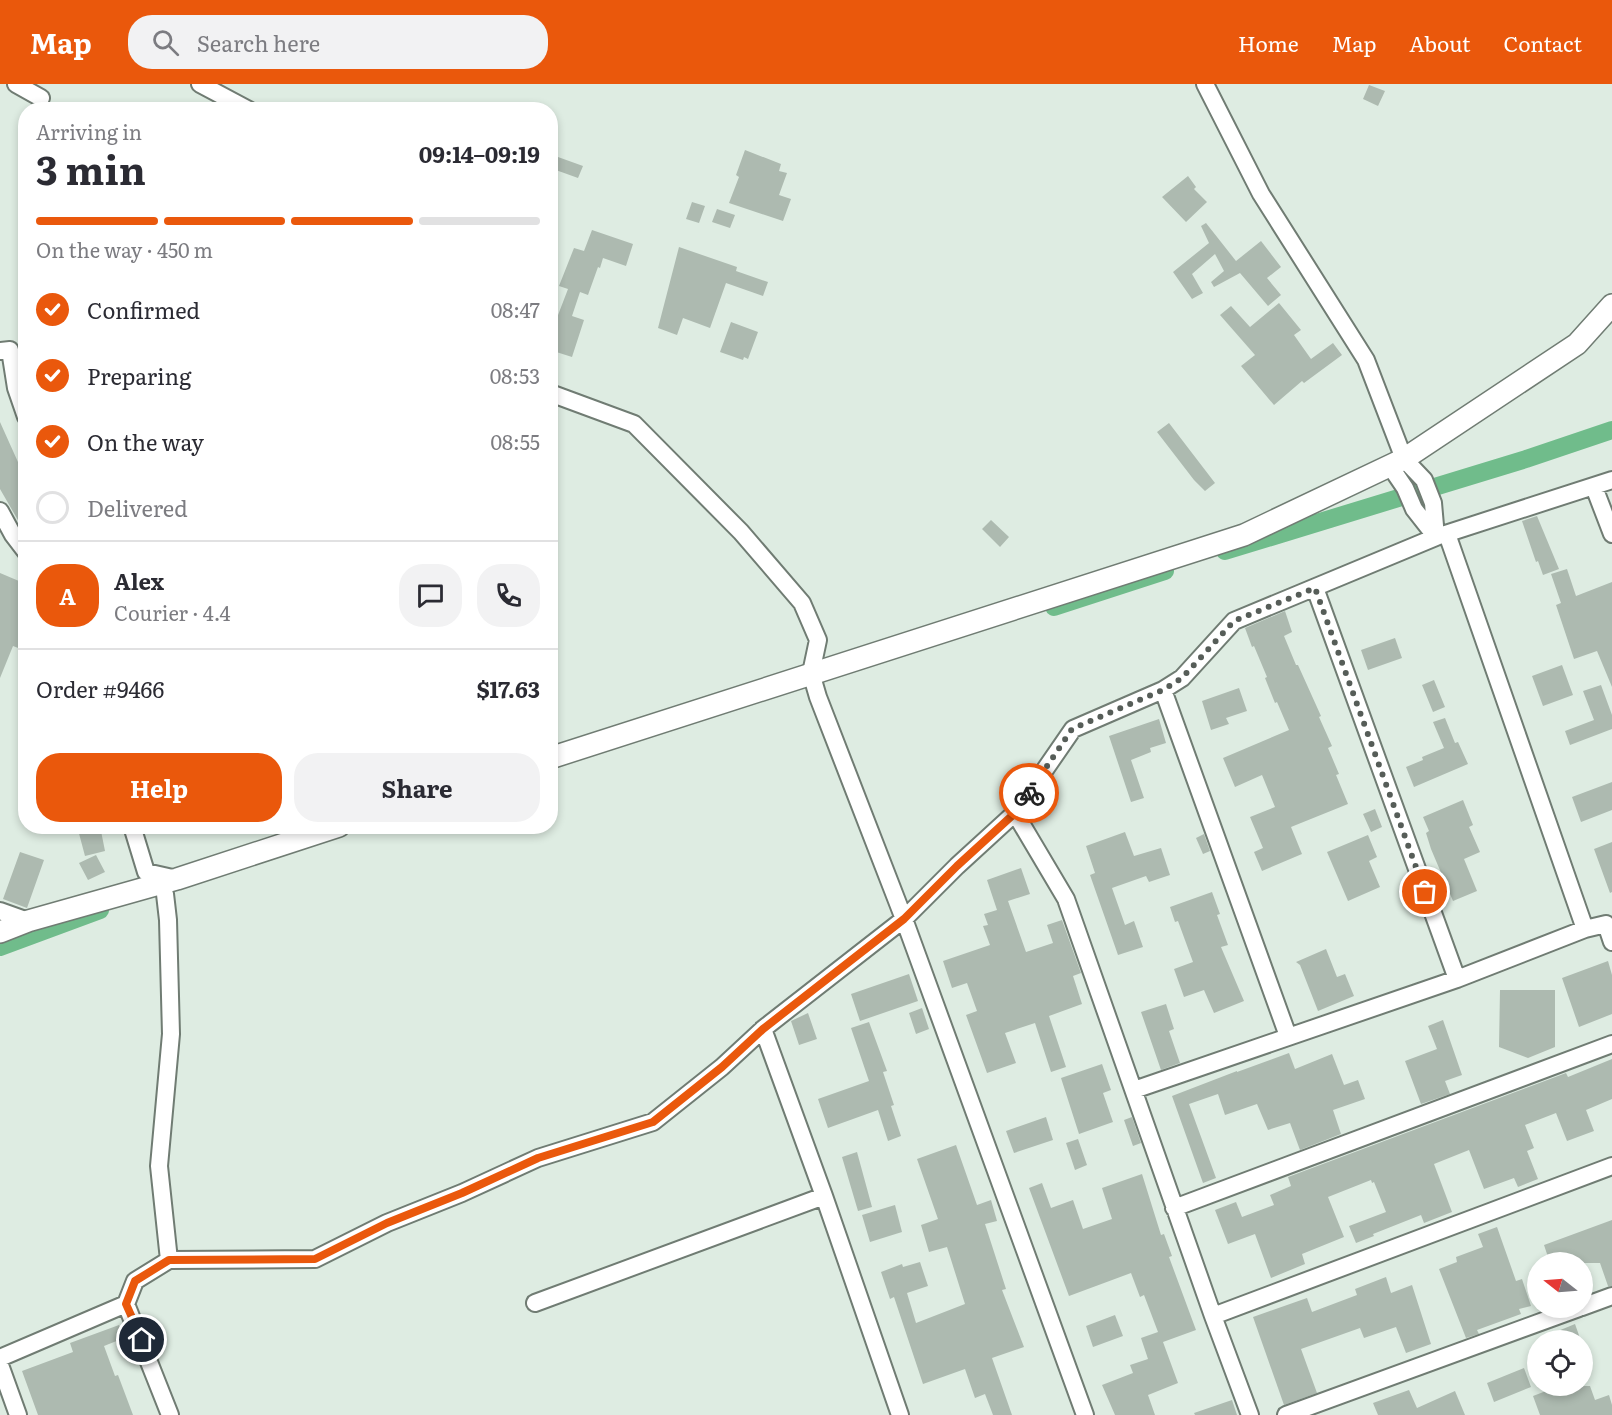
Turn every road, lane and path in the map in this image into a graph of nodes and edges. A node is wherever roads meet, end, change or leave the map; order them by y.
1 (16, 84) edge
2 (200, 84) edge
3 (1205, 84) edge
4 (41, 98) dead end
5 (234, 102) edge
6 (1612, 305) edge
7 (0, 351) edge
8 (18, 393) edge
9 (558, 396) edge
10 (1397, 462) junction
11 (1612, 480) edge
12 (1594, 487) junction
13 (0, 511) edge
14 (1612, 534) edge
15 (1441, 536) junction
16 (18, 542) edge
17 (1315, 588) junction
18 (811, 673) junction
19 (1163, 690) junction
20 (558, 755) edge
21 (1015, 813) junction
22 (134, 834) edge
23 (317, 834) edge
24 (171, 886) junction
25 (0, 911) edge
26 (904, 919) junction
27 (28, 921) junction
28 (1585, 929) junction
29 (0, 932) edge
30 (1612, 942) edge
31 (1457, 979) junction
32 (763, 1029) junction
33 (1288, 1036) junction
34 (1612, 1044) edge
35 (1134, 1090) junction
36 (1612, 1166) edge
37 (824, 1196) junction
38 (1174, 1208) junction
39 (169, 1260) junction
40 (1612, 1296) edge
41 (535, 1303) dead end
42 (1593, 1303) edge
43 (126, 1304) junction
44 (1213, 1316) junction
45 (1551, 1318) edge
46 (0, 1358) edge
47 (0, 1365) edge
48 (18, 1415) edge
49 (170, 1415) edge
50 (900, 1415) edge
51 (1085, 1415) edge
52 (1250, 1415) edge
53 (1286, 1415) edge

1 - 4 street
2 - 5 street
3 - 10 street
6 - 10 street
7 - 8 street
9 - 18 street
10 - 15 street
10 - 15 street
10 - 18 street
11 - 12 street
12 - 14 street
12 - 15 street
13 - 16 street
15 - 17 street
15 - 28 street
17 - 19 street
17 - 31 street
18 - 20 street
18 - 26 street
19 - 21 street
19 - 33 street
21 - 26 street
21 - 35 street
22 - 24 street
23 - 24 street
24 - 27 street
24 - 39 street
25 - 27 street
26 - 32 street
26 - 51 street
27 - 29 street
28 - 30 street
28 - 31 street
31 - 33 street
32 - 37 street
32 - 39 street
33 - 35 street
34 - 38 street
35 - 38 street
36 - 44 street
37 - 41 street
37 - 50 street
38 - 44 street
39 - 43 street
40 - 42 street
43 - 46 street
43 - 49 street
44 - 52 street
45 - 53 street
47 - 48 street

